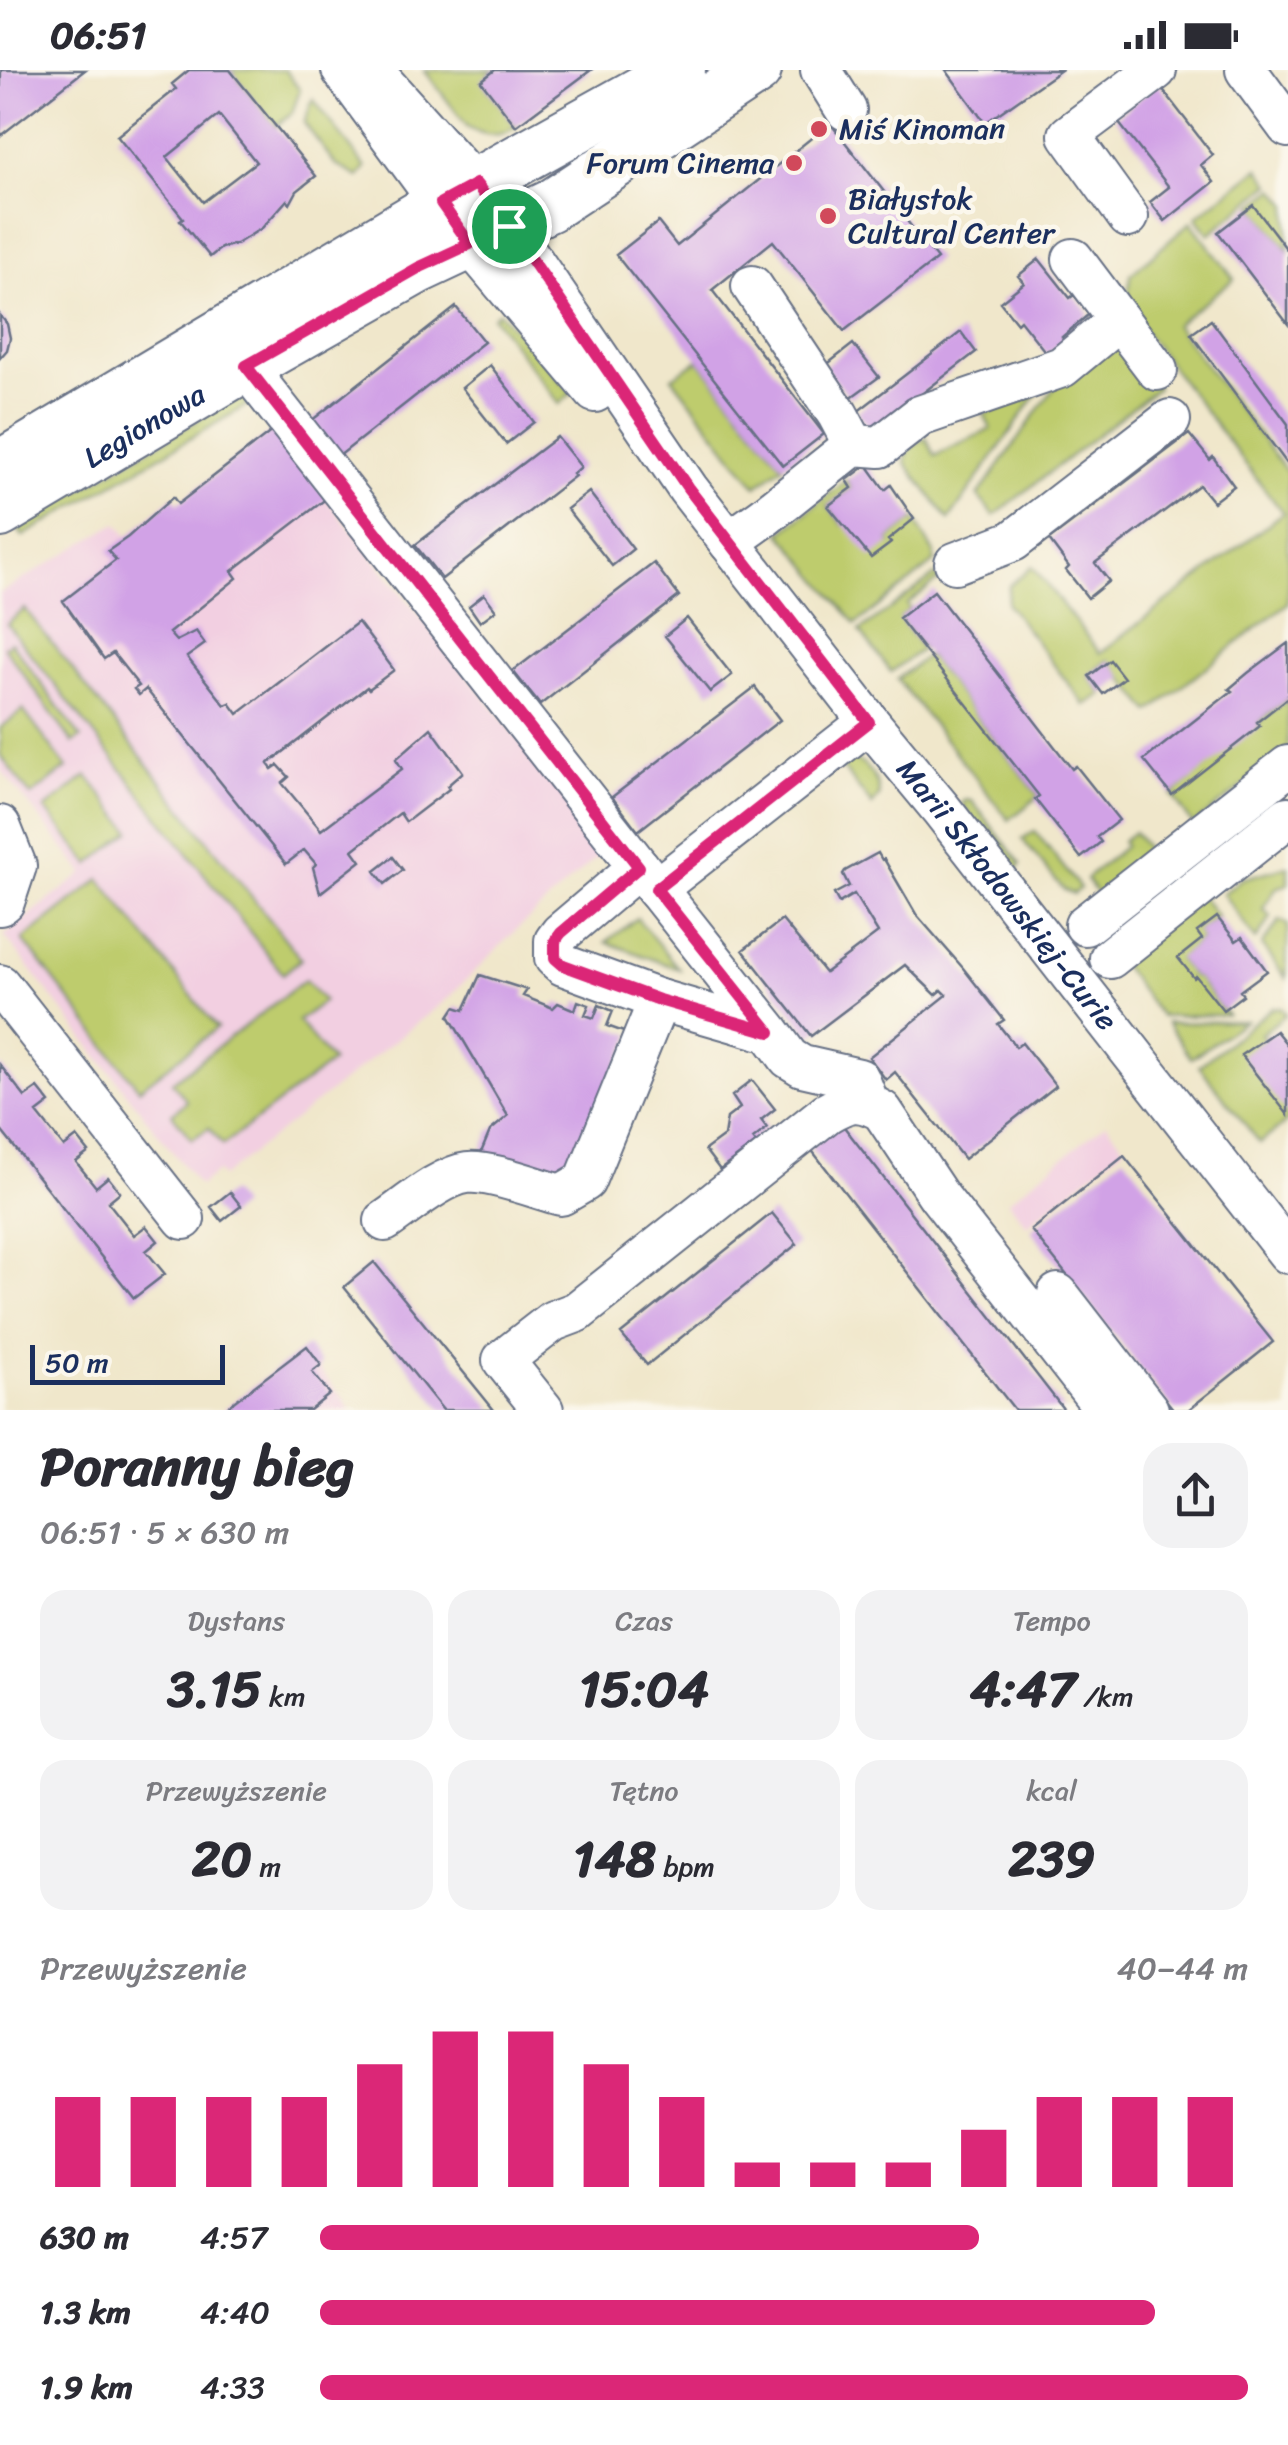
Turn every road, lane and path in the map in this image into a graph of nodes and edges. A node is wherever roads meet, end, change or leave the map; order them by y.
1 (342, 70) edge
2 (372, 70) edge
3 (680, 70) edge
4 (756, 70) edge
5 (821, 70) edge
6 (1156, 70) edge
7 (1246, 70) edge
8 (626, 83) edge
9 (846, 110) dead end
10 (1288, 127) edge
11 (458, 194) junction
12 (1128, 217) dead end
13 (489, 235) junction
14 (1072, 260) dead end
15 (752, 286) dead end
16 (1119, 320) junction
17 (246, 366) junction
18 (1158, 370) dead end
19 (1170, 420) dead end
20 (854, 444) junction
21 (0, 466) edge
22 (0, 512) edge
23 (729, 542) junction
24 (955, 562) dead end
25 (869, 722) junction
26 (1288, 766) edge
27 (1288, 817) edge
28 (0, 826) edge
29 (647, 878) junction
30 (0, 905) edge
31 (1084, 925) dead end
32 (1110, 958) dead end
33 (0, 986) edge
34 (659, 1000) junction
35 (770, 1032) junction
36 (867, 1099) junction
37 (184, 1219) dead end
38 (385, 1220) dead end
39 (1288, 1253) edge
40 (1058, 1294) dead end
41 (543, 1410) edge
42 (1106, 1410) edge
43 (1148, 1410) edge

1 - 11 street, Marii Skłodowskiej-Curie
2 - 11 street, Marii Skłodowskiej-Curie
3 - 8 main road, Legionowa
4 - 13 main road, Legionowa
5 - 9 street
6 - 12 street
7 - 10 street
8 - 11 main road, Legionowa
11 - 13 street, Marii Skłodowskiej-Curie
11 - 21 main road, Legionowa
13 - 17 main road, Legionowa
13 - 23 street, Marii Skłodowskiej-Curie
14 - 16 street
15 - 20 street
16 - 18 street
16 - 20 street
17 - 22 main road, Legionowa
17 - 29 street
19 - 24 street
20 - 23 street
23 - 25 street, Marii Skłodowskiej-Curie
25 - 29 street
25 - 39 street, Marii Skłodowskiej-Curie
26 - 31 street
27 - 32 street
28 - 30 street
29 - 34 street
29 - 35 street
33 - 37 street
34 - 35 street
34 - 38 street
35 - 36 street
36 - 41 street
36 - 42 street
40 - 43 street

